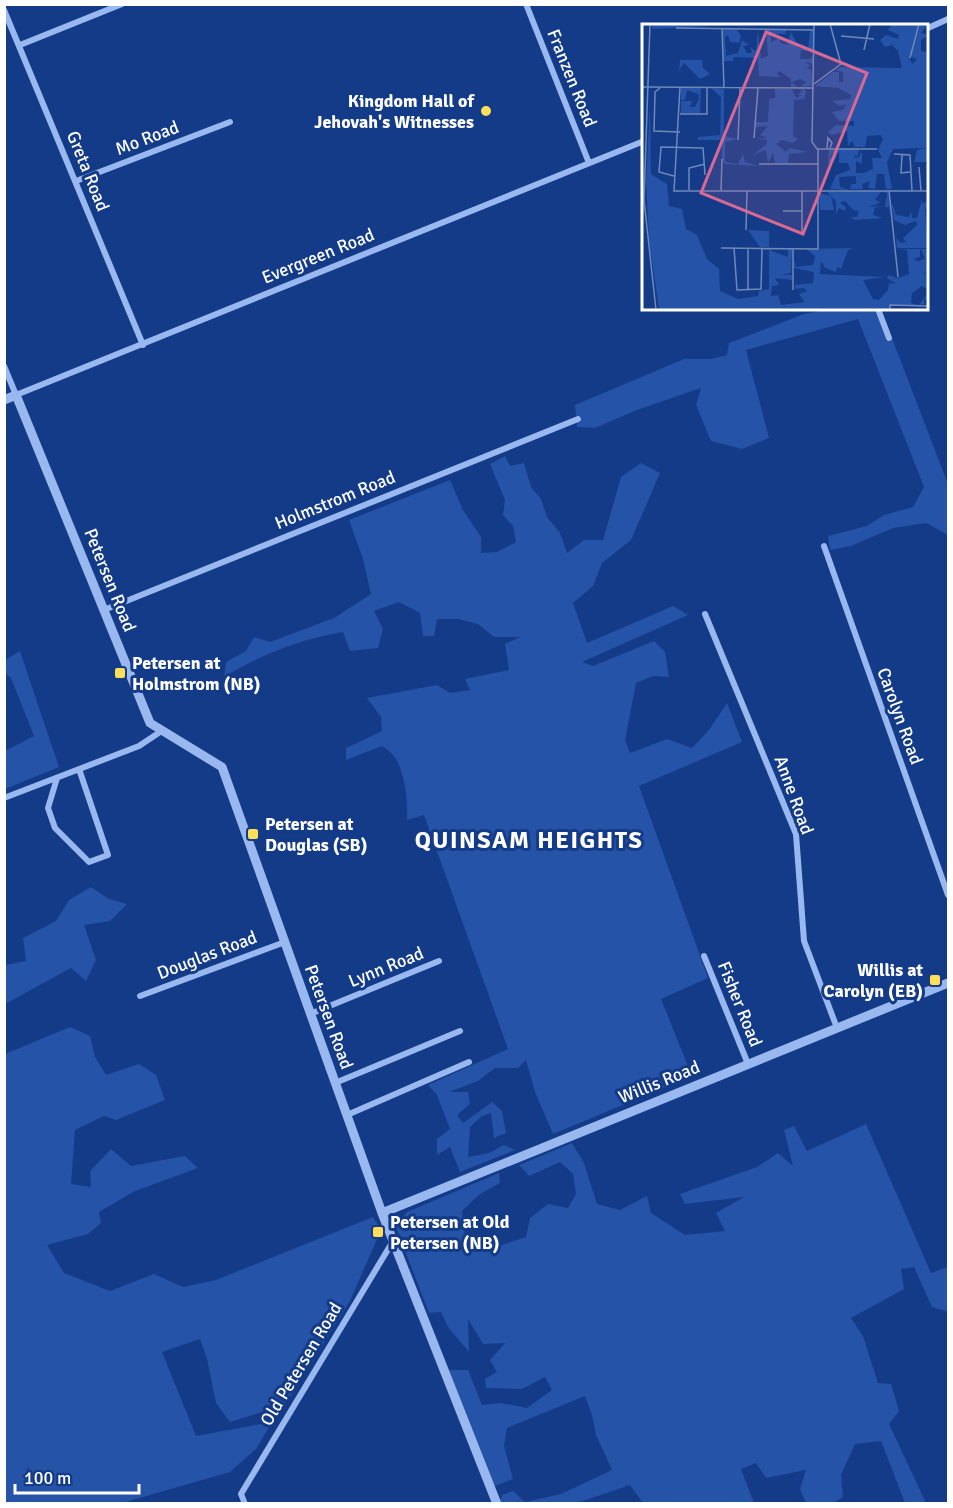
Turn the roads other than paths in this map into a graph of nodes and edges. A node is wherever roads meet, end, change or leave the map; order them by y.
1 (122, 4) edge
2 (526, 4) edge
3 (4, 10) edge
4 (948, 19) edge
5 (929, 27) edge
6 (20, 45) junction
7 (230, 122) dead end
8 (642, 142) edge
9 (589, 164) junction
10 (76, 181) junction
11 (878, 310) edge
12 (889, 338) dead end
13 (142, 345) junction
14 (4, 366) edge
15 (16, 395) junction
16 (4, 400) edge
17 (578, 419) dead end
18 (824, 546) dead end
19 (104, 610) junction
20 (705, 614) dead end
21 (163, 730) junction
22 (79, 769) junction
23 (57, 778) junction
24 (4, 798) edge
25 (948, 895) edge
26 (285, 942) junction
27 (704, 956) dead end
28 (439, 961) dead end
29 (948, 983) edge
30 (140, 996) dead end
31 (310, 1014) junction
32 (837, 1028) junction
33 (460, 1031) dead end
34 (470, 1062) dead end
35 (748, 1064) junction
36 (335, 1083) junction
37 (347, 1115) junction
38 (382, 1213) junction
39 (393, 1241) junction
40 (245, 1503) edge
41 (496, 1503) edge

1 - 6 street
2 - 9 street, Franzen Road
3 - 6 street, Greta Road
4 - 5 street
6 - 10 street, Greta Road
7 - 10 street, Mo Road
8 - 9 street, Evergreen Road
9 - 13 street, Evergreen Road
10 - 13 street, Greta Road
11 - 12 street
13 - 15 street, Evergreen Road
14 - 15 street
15 - 16 street, Evergreen Road
15 - 19 street, Petersen Road
17 - 19 street, Holmstrom Road
18 - 25 street, Carolyn Road
19 - 21 street, Petersen Road
20 - 32 street, Anne Road
21 - 22 street
21 - 26 street, Petersen Road
22 - 23 street
22 - 23 street
23 - 24 street
26 - 30 street, Douglas Road
26 - 31 street, Petersen Road
27 - 35 street, Fisher Road
28 - 31 street, Lynn Road
29 - 32 street, Willis Road
31 - 36 street, Petersen Road
32 - 35 street, Willis Road
33 - 36 street
34 - 37 street
35 - 38 street, Willis Road
36 - 37 street, Petersen Road
37 - 38 street, Petersen Road
38 - 39 street, Petersen Road
39 - 40 street, Old Petersen Road
39 - 41 street, Petersen Road

